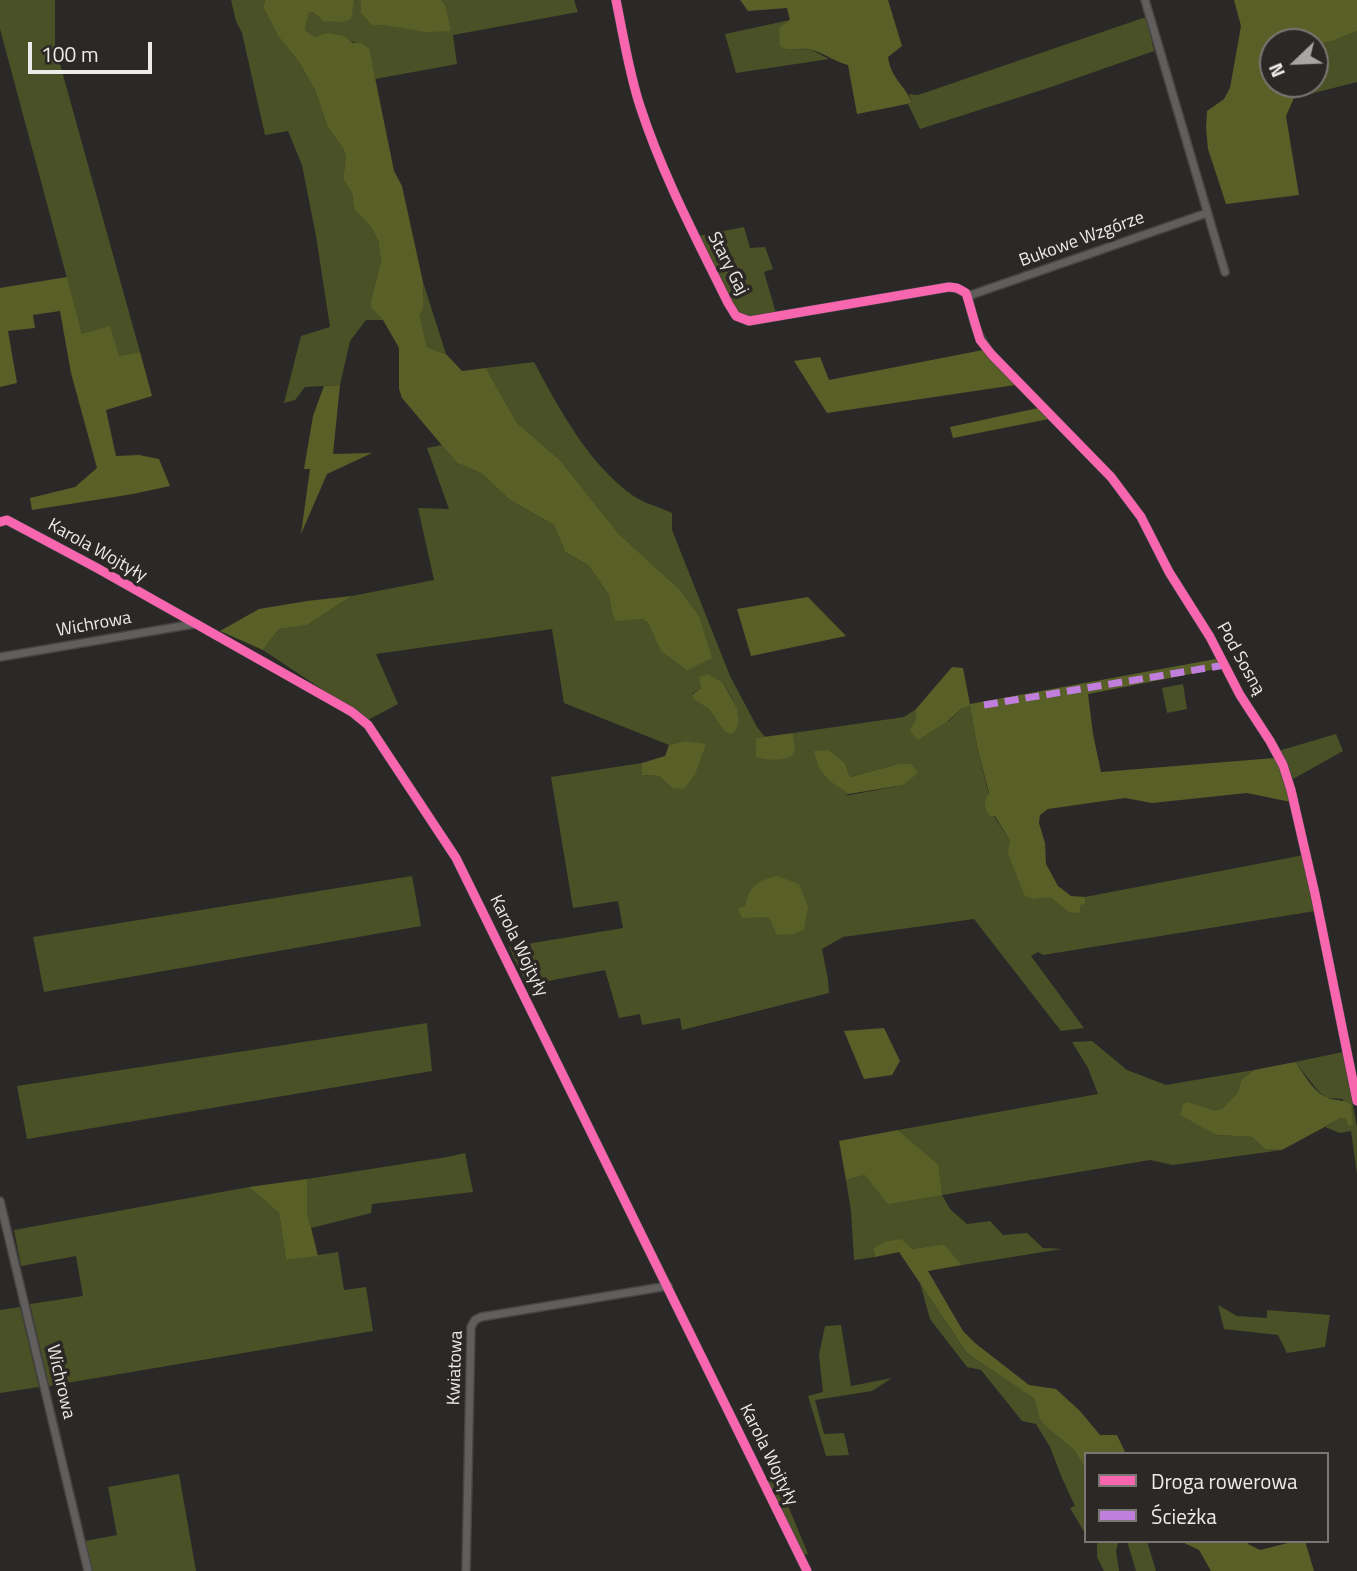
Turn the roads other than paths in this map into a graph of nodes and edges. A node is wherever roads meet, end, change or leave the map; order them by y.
1 (617, 0) edge
2 (1145, 0) edge
3 (1207, 213) junction
4 (1225, 272) dead end
5 (968, 296) junction
6 (0, 522) edge
7 (194, 624) junction
8 (0, 657) edge
9 (1357, 1101) edge
10 (0, 1201) edge
11 (668, 1286) junction
12 (88, 1571) edge
13 (466, 1571) edge
14 (807, 1571) edge

1 - 5 street, Stary Gaj
2 - 3 street
3 - 4 street
3 - 5 street, Bukowe Wzgórze
5 - 9 street, Pod Sosną
6 - 7 street, Karola Wojtyły
7 - 8 street, Wichrowa
7 - 11 street, Karola Wojtyły
10 - 12 street, Wichrowa
11 - 13 street, Kwiatowa
11 - 14 street, Karola Wojtyły

